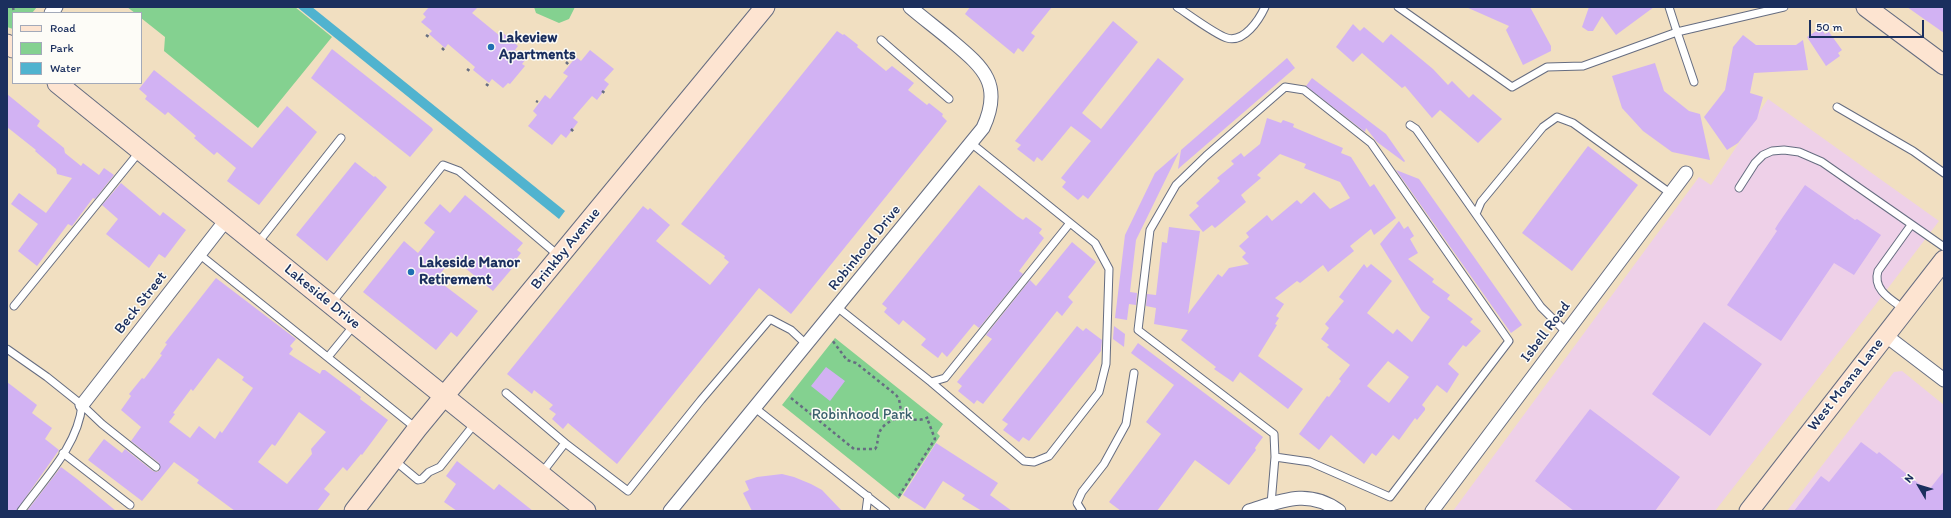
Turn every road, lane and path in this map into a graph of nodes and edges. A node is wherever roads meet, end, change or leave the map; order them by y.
1 (765, 7) edge
2 (910, 7) edge
3 (1177, 7) edge
4 (1264, 7) edge
5 (1398, 7) edge
6 (1669, 7) edge
7 (1784, 7) edge
8 (1866, 7) edge
9 (1677, 32) junction
10 (426, 35) dead end
11 (429, 37) dead end
12 (882, 40) dead end
13 (566, 62) dead end
14 (570, 65) dead end
15 (1944, 65) edge
16 (467, 68) dead end
17 (471, 72) dead end
18 (1694, 82) dead end
19 (58, 84) edge
20 (486, 84) dead end
21 (490, 87) dead end
22 (602, 91) dead end
23 (606, 94) dead end
24 (949, 99) dead end
25 (1837, 107) dead end
26 (1410, 124) dead end
27 (571, 129) dead end
28 (575, 133) dead end
29 (342, 138) dead end
30 (971, 143) junction
31 (140, 151) junction
32 (1686, 172) dead end
33 (1944, 173) edge
34 (1739, 188) dead end
35 (1670, 193) junction
36 (1476, 214) junction
37 (226, 220) junction
38 (1070, 223) junction
39 (1911, 224) junction
40 (256, 245) junction
41 (1944, 247) edge
42 (199, 254) junction
43 (560, 257) junction
44 (1944, 260) edge
45 (331, 304) junction
46 (14, 306) dead end
47 (838, 307) junction
48 (1905, 310) junction
49 (355, 324) junction
50 (1566, 332) junction
51 (1885, 335) junction
52 (832, 340) dead end
53 (807, 345) junction
54 (7, 349) edge
55 (328, 357) junction
56 (1134, 373) dead end
57 (1944, 380) edge
58 (931, 382) junction
59 (506, 393) dead end
60 (445, 396) junction
61 (791, 398) dead end
62 (82, 405) junction
63 (755, 408) junction
64 (902, 418) junction
65 (477, 422) junction
66 (417, 429) junction
67 (565, 443) junction
68 (63, 453) junction
69 (1275, 457) junction
70 (393, 460) junction
71 (156, 467) dead end
72 (541, 474) junction
73 (868, 496) junction
74 (899, 496) dead end
75 (1271, 504) junction
76 (130, 505) dead end
77 (21, 511) edge
78 (354, 511) edge
79 (586, 511) edge
80 (670, 511) edge
81 (866, 511) edge
82 (886, 511) edge
83 (1082, 511) edge
84 (1249, 511) edge
85 (1339, 511) edge
86 (1432, 511) edge
87 (1749, 511) edge

1 - 43 street, Brinkby Avenue
2 - 30 street, Robinhood Drive
3 - 4 lane
5 - 9 lane
6 - 9 lane
7 - 9 lane
8 - 15 street
9 - 18 lane
10 - 11 path
12 - 24 lane
13 - 14 path
16 - 17 path
19 - 31 street, Lakeside Drive
20 - 21 path
22 - 23 path
25 - 33 lane
26 - 36 lane
27 - 28 path
29 - 40 lane
30 - 38 lane
30 - 47 street, Robinhood Drive
31 - 37 street, Lakeside Drive
31 - 46 lane
32 - 35 street, Isbell Road
34 - 39 lane
35 - 36 lane
35 - 50 street, Isbell Road
36 - 50 lane
37 - 40 street, Lakeside Drive
37 - 42 street, Beck Street
38 - 58 lane
38 - 58 lane
39 - 41 lane
39 - 48 lane
40 - 45 street, Lakeside Drive
42 - 55 lane
42 - 62 street, Beck Street
43 - 45 lane
43 - 60 street, Brinkby Avenue
44 - 48 street, West Moana Lane
45 - 49 street, Lakeside Drive
47 - 53 street, Robinhood Drive
47 - 58 lane
48 - 51 street, West Moana Lane
49 - 55 lane
49 - 60 street, Lakeside Drive
50 - 86 street, Isbell Road
51 - 57 street
51 - 87 street, West Moana Lane
52 - 64 path
53 - 63 street, Robinhood Drive
53 - 67 lane
54 - 62 lane
55 - 66 lane
56 - 83 lane
59 - 67 lane
60 - 65 street, Lakeside Drive
60 - 66 street, Brinkby Avenue
61 - 64 path
62 - 68 lane
62 - 71 lane
63 - 73 lane
63 - 80 street, Robinhood Drive
64 - 74 path
65 - 70 lane
65 - 72 street, Lakeside Drive
66 - 70 street, Brinkby Avenue
67 - 72 lane
68 - 76 lane
68 - 77 lane
69 - 69 lane
69 - 75 lane
70 - 78 street, Brinkby Avenue
72 - 79 street, Lakeside Drive
73 - 81 lane
73 - 82 lane
75 - 84 street
75 - 85 street

